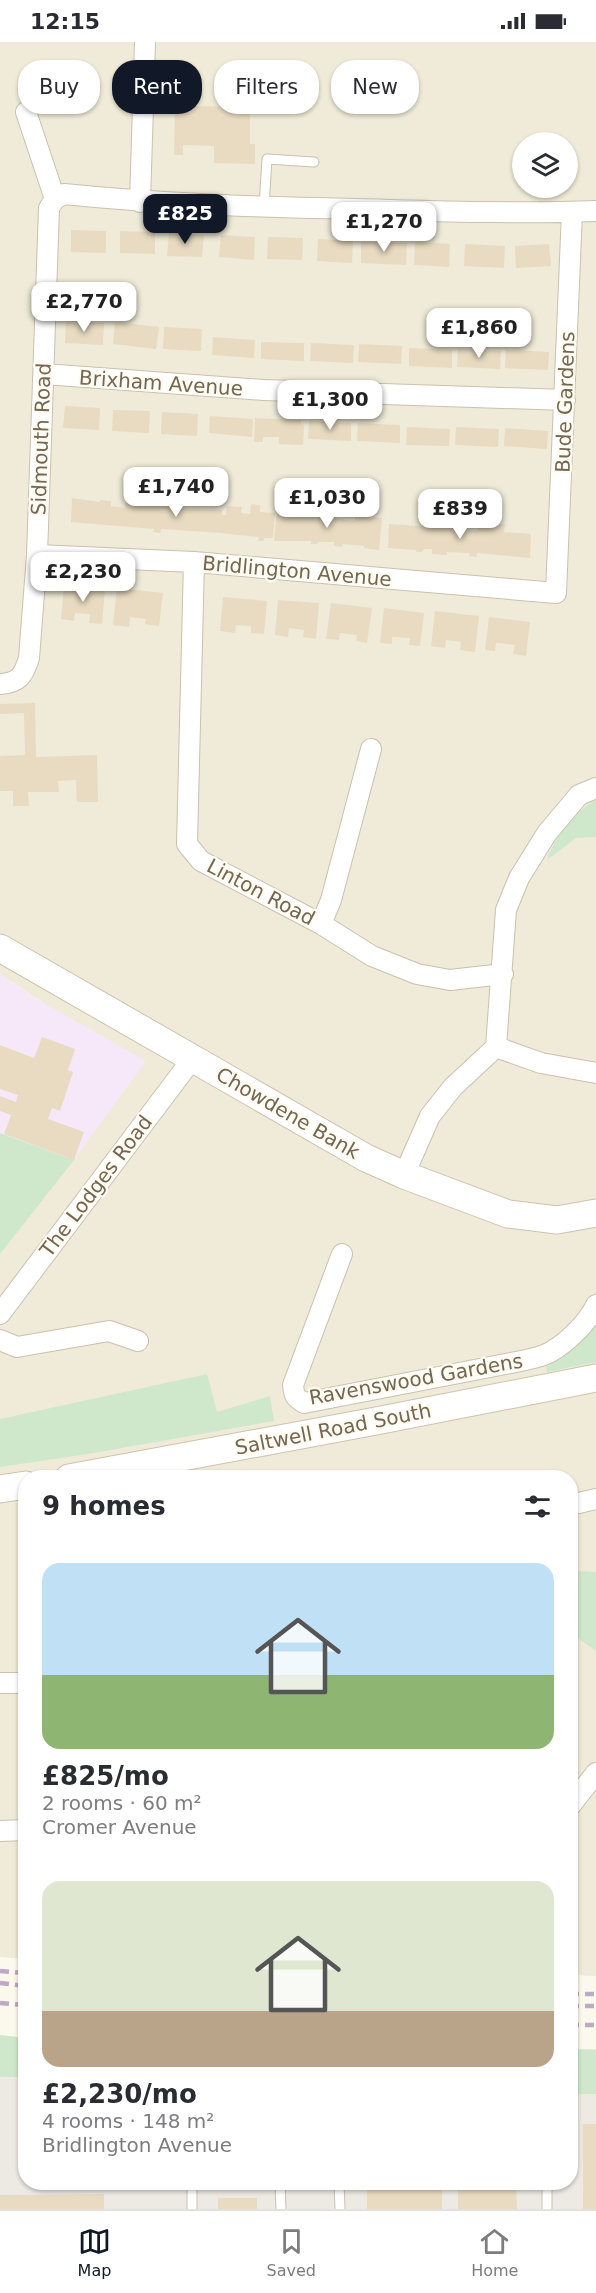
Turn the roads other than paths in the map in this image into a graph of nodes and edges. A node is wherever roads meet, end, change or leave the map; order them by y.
1 (145, 42) edge
2 (27, 114) edge
3 (314, 162) dead end
4 (55, 199) junction
5 (140, 202) junction
6 (264, 207) junction
7 (596, 211) edge
8 (572, 212) junction
9 (44, 374) junction
10 (565, 400) junction
11 (37, 555) junction
12 (194, 562) junction
13 (556, 593) joint
14 (0, 684) edge
15 (370, 749) dead end
16 (596, 788) edge
17 (321, 924) junction
18 (0, 948) edge
19 (502, 974) junction
20 (496, 1047) junction
21 (193, 1058) junction
22 (596, 1073) edge
23 (404, 1175) junction
24 (596, 1213) edge
25 (342, 1254) dead end
26 (596, 1305) edge
27 (0, 1314) edge
28 (0, 1340) edge
29 (138, 1341) dead end
30 (596, 1378) edge
31 (127, 1470) edge
32 (18, 1486) edge
33 (0, 1489) edge
34 (596, 1499) edge
35 (578, 1503) edge
36 (0, 1683) edge
37 (18, 1683) edge
38 (596, 1773) edge
39 (578, 1796) edge
40 (18, 1830) edge
41 (0, 1831) edge
42 (192, 2190) edge
43 (281, 2190) edge
44 (339, 2190) edge
45 (547, 2190) edge
46 (192, 2209) edge
47 (282, 2209) edge
48 (340, 2209) edge
49 (547, 2209) edge

1 - 5 street
2 - 4 street
3 - 6 lane
4 - 5 street
4 - 9 street, Sidmouth Road
5 - 6 street
6 - 8 street
7 - 8 street
8 - 10 street, Bude Gardens
9 - 10 street, Brixham Avenue
9 - 11 street, Sidmouth Road
10 - 13 street, Bude Gardens
11 - 12 street, Bridlington Avenue
11 - 14 street, Sidmouth Road
12 - 13 street, Bridlington Avenue
12 - 17 street, Linton Road
15 - 17 street
16 - 19 street
17 - 19 street, Linton Road
18 - 21 street, Chowdene Bank
19 - 20 street
20 - 22 street
20 - 23 street
21 - 23 street, Chowdene Bank
21 - 27 street, The Lodges Road
23 - 24 street, Chowdene Bank
25 - 26 street, Ravenswood Gardens
28 - 29 street
30 - 31 street, Saltwell Road South
32 - 33 street
34 - 35 street
36 - 37 street
38 - 39 street
40 - 41 street
42 - 46 lane
43 - 47 lane
44 - 48 lane
45 - 49 lane

